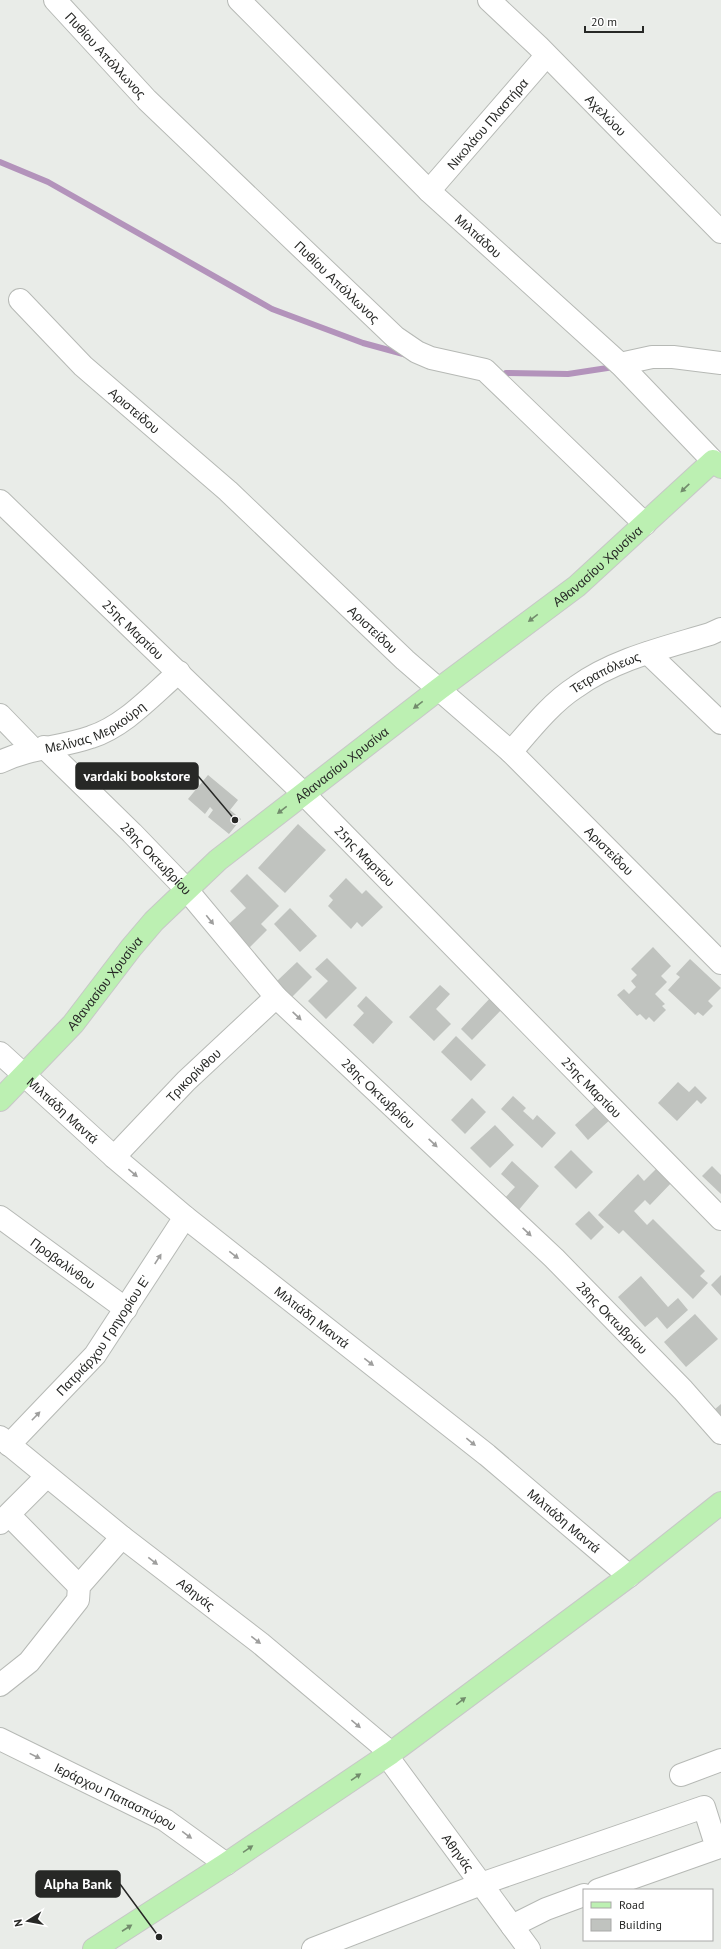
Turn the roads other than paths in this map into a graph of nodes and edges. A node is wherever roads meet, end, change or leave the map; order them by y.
1 (55, 0) edge
2 (238, 0) edge
3 (489, 0) edge
4 (546, 56) junction
5 (429, 191) junction
6 (721, 232) edge
7 (20, 300) dead end
8 (620, 364) junction
9 (721, 364) edge
10 (717, 464) edge
11 (0, 501) edge
12 (645, 524) junction
13 (721, 629) edge
14 (648, 653) junction
15 (179, 672) junction
16 (439, 689) junction
17 (0, 716) edge
18 (721, 723) edge
19 (38, 748) junction
20 (511, 752) junction
21 (0, 762) edge
22 (303, 793) junction
23 (186, 889) junction
24 (721, 963) edge
25 (276, 997) junction
26 (0, 1053) edge
27 (26, 1075) junction
28 (0, 1100) edge
29 (114, 1157) junction
30 (0, 1217) edge
31 (185, 1217) junction
32 (721, 1219) edge
33 (126, 1310) junction
34 (721, 1433) edge
35 (5, 1441) edge
36 (47, 1476) junction
37 (721, 1503) edge
38 (5, 1519) edge
39 (122, 1537) junction
40 (629, 1576) junction
41 (79, 1586) junction
42 (0, 1685) edge
43 (3, 1746) edge
44 (389, 1755) junction
45 (721, 1760) edge
46 (681, 1775) dead end
47 (717, 1835) edge
48 (226, 1864) junction
49 (481, 1884) junction
50 (601, 1889) edge
51 (583, 1895) edge
52 (512, 1926) junction
53 (94, 1949) edge
54 (312, 1949) edge
55 (529, 1949) edge

1 - 12 street, Πυθίου Απόλλωνος
2 - 5 street, Μιλτιάδου
3 - 4 street, Αχελώου
4 - 5 street, Νικολάου Πλαστήρα
4 - 6 street, Αχελώου
5 - 8 street, Μιλτιάδου
7 - 16 street, Αριστείδου
8 - 9 street
8 - 10 street, Μιλτιάδου
10 -> 12 main road, Αθανασίου Χρυσίνα
11 - 15 street, 25ης Μαρτίου
12 -> 16 main road, Αθανασίου Χρυσίνα
13 - 14 street, Τετραπόλεως
14 - 18 street
14 - 20 street, Τετραπόλεως
15 - 19 street, Μελίνας Μερκούρη
15 - 22 street, 25ης Μαρτίου
16 - 20 street, Αριστείδου
16 -> 22 main road, Αθανασίου Χρυσίνα
17 - 19 street, 28ης Οκτωβρίου
19 - 21 street, Μελίνας Μερκούρη
19 - 23 street, 28ης Οκτωβρίου
20 - 24 street, Αριστείδου
22 -> 23 main road, Αθανασίου Χρυσίνα
22 - 32 street, 25ης Μαρτίου
23 -> 25 street, 28ης Οκτωβρίου
23 - 27 main road, Αθανασίου Χρυσίνα
25 - 29 street, Τρικορίνθου
25 -> 34 street, 28ης Οκτωβρίου
26 - 27 street, Μιλτιάδη Μαντά
27 - 28 main road, Αθανασίου Χρυσίνα
27 - 29 street, Μιλτιάδη Μαντά
29 -> 31 street, Μιλτιάδη Μαντά
30 - 33 street, Προβαλίνθου
33 -> 31 street, Πατριάρχου Γρηγορίου Ε'
31 -> 40 street, Μιλτιάδη Μαντά
35 -> 33 street, Πατριάρχου Γρηγορίου Ε'
35 - 36 street, Αθηνάς
36 - 38 street
36 - 39 street, Αθηνάς
37 - 40 main road
38 - 41 street
39 - 41 street
39 -> 44 street, Αθηνάς
44 -> 40 main road
41 - 42 street
43 -> 48 street, Ιεράρχου Παπασπύρου
48 -> 44 main road
44 - 49 street, Αθηνάς
45 - 46 street
47 - 49 street
47 - 50 street
53 -> 48 main road
49 - 52 street, Αθηνάς
49 - 54 street
51 - 52 street
52 - 55 street, Αθηνάς

